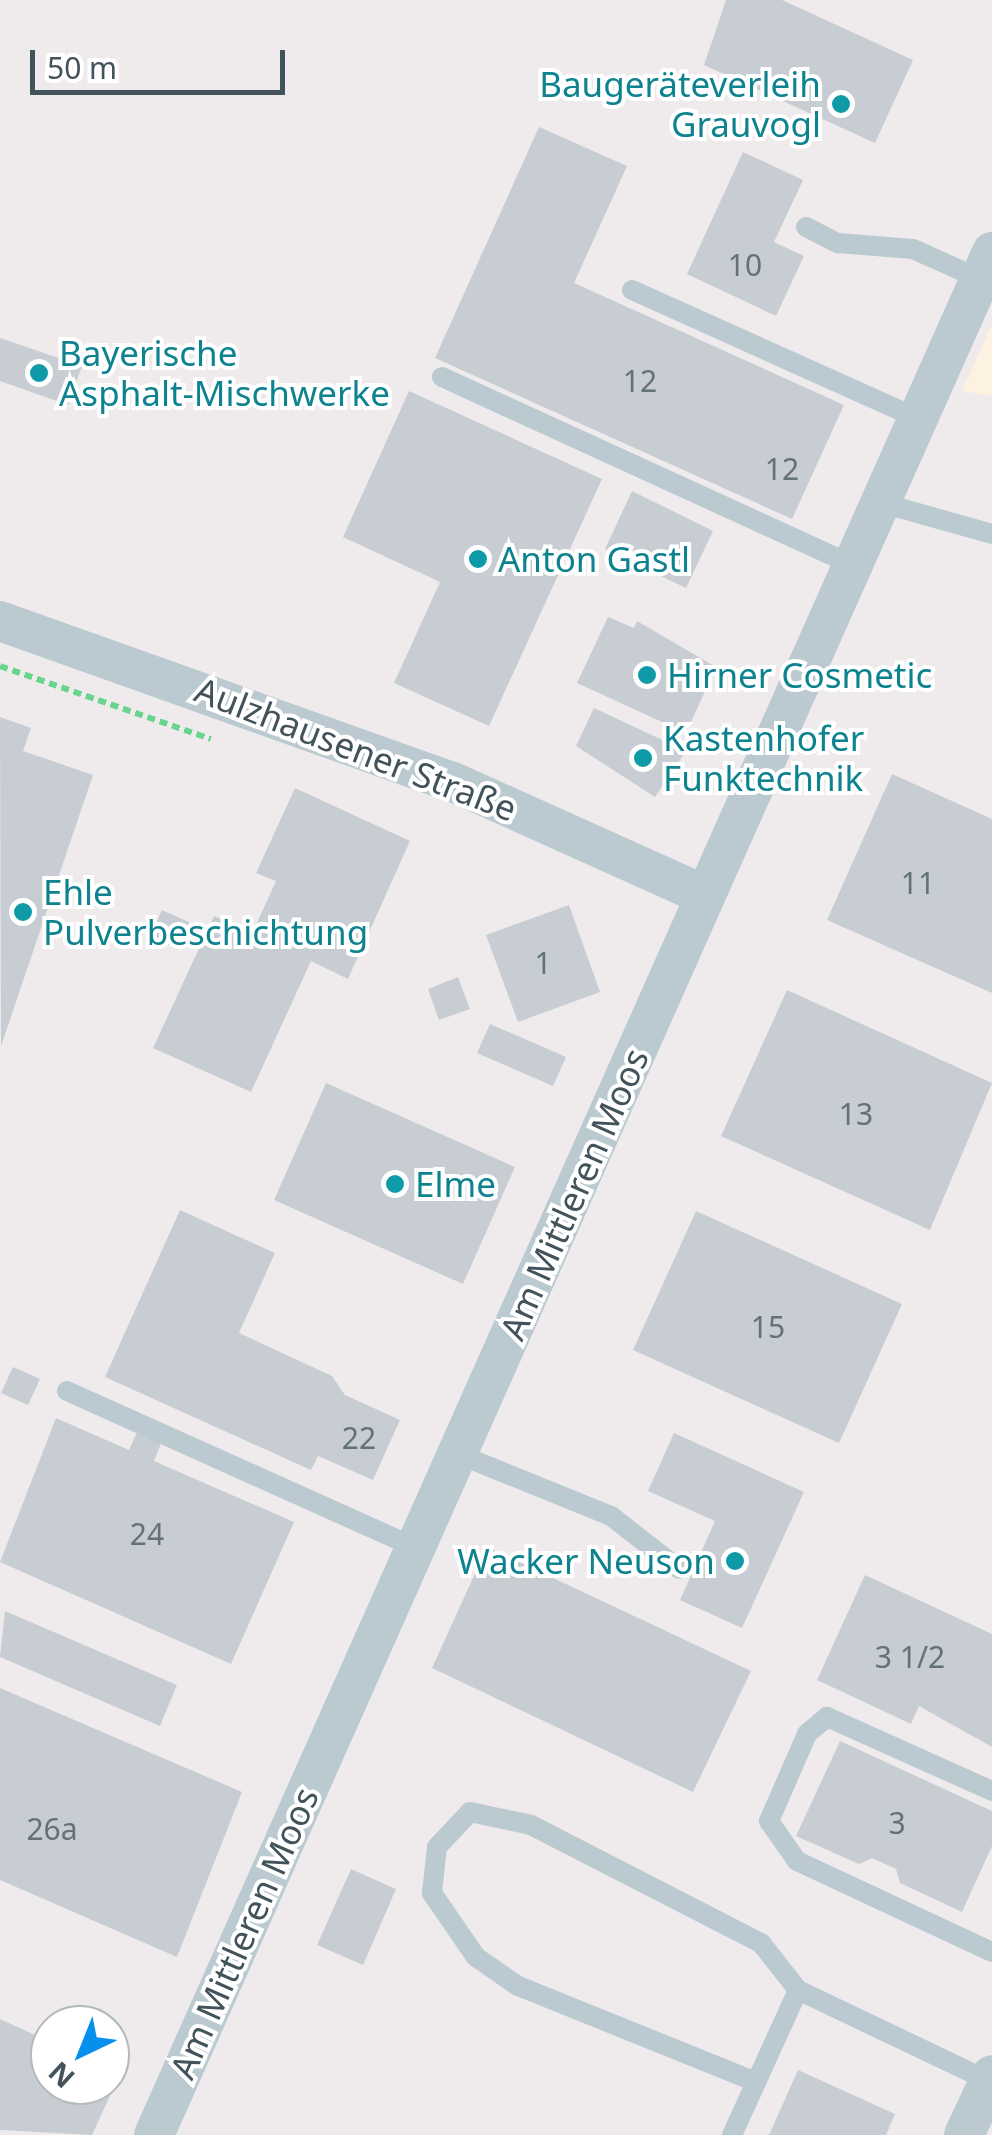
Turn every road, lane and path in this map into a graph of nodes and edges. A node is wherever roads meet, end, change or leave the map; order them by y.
1 (806, 228) dead end
2 (986, 265) edge
3 (632, 290) dead end
4 (442, 377) dead end
5 (918, 418) junction
6 (882, 504) junction
7 (992, 534) edge
8 (854, 566) junction
9 (0, 621) edge
10 (0, 666) edge
11 (222, 742) dead end
12 (705, 894) junction
13 (67, 1391) dead end
14 (458, 1454) junction
15 (416, 1548) junction
16 (678, 1569) dead end
17 (992, 1791) edge
18 (992, 1952) edge
19 (798, 1990) junction
20 (991, 2078) edge
21 (756, 2082) junction
22 (154, 2135) edge
23 (732, 2135) edge
24 (964, 2135) edge

1 - 2 lane
2 - 5 street, Am Mittleren Moos
3 - 5 lane
4 - 8 lane
5 - 6 street, Am Mittleren Moos
6 - 7 lane
6 - 8 street, Am Mittleren Moos
8 - 12 street, Am Mittleren Moos
9 - 12 street, Aulzhausener Straße
10 - 11 path
12 - 14 street, Am Mittleren Moos
13 - 15 lane
14 - 15 street, Am Mittleren Moos
14 - 16 lane
15 - 22 street, Am Mittleren Moos
17 - 18 lane
19 - 20 lane
19 - 21 lane
19 - 21 lane
20 - 24 street
21 - 23 lane

